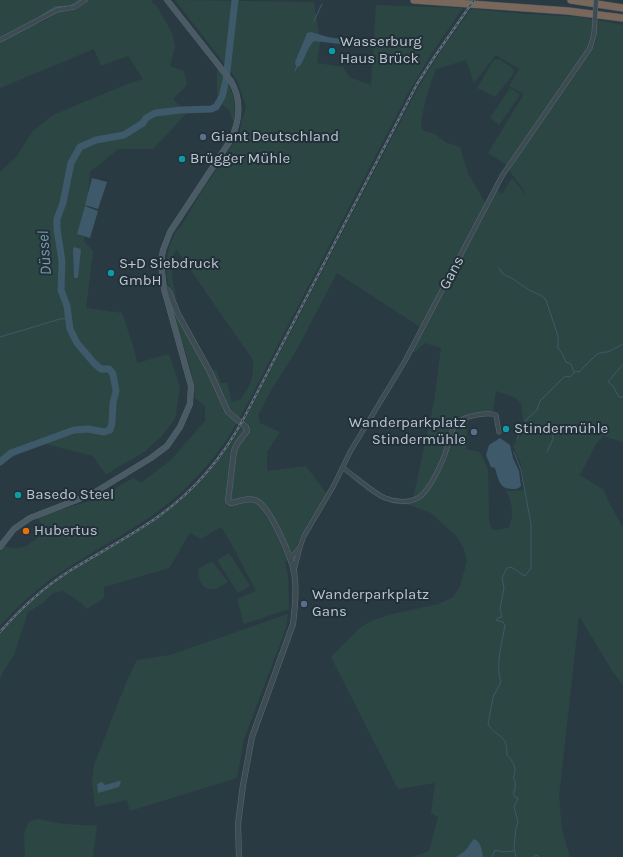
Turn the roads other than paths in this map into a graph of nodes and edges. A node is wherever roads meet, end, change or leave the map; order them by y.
1 (85, 0) edge
2 (167, 0) edge
3 (414, 0) edge
4 (418, 0) edge
5 (571, 0) edge
6 (596, 0) edge
7 (623, 8) edge
8 (623, 18) edge
9 (0, 40) edge
10 (164, 289) junction
11 (499, 432) dead end
12 (343, 468) junction
13 (0, 547) edge
14 (300, 547) junction
15 (290, 559) junction
16 (294, 570) junction
17 (239, 857) edge

1 - 9 street
2 - 10 main road
3 - 4 highway
4 - 8 highway
5 - 7 highway
6 - 12 street, Gans, bridge
10 - 13 main road
10 - 15 street
11 - 12 street
12 - 14 street, Gans
14 - 15 street, Gans
14 - 16 street, Gans
15 - 16 street
16 - 17 street

